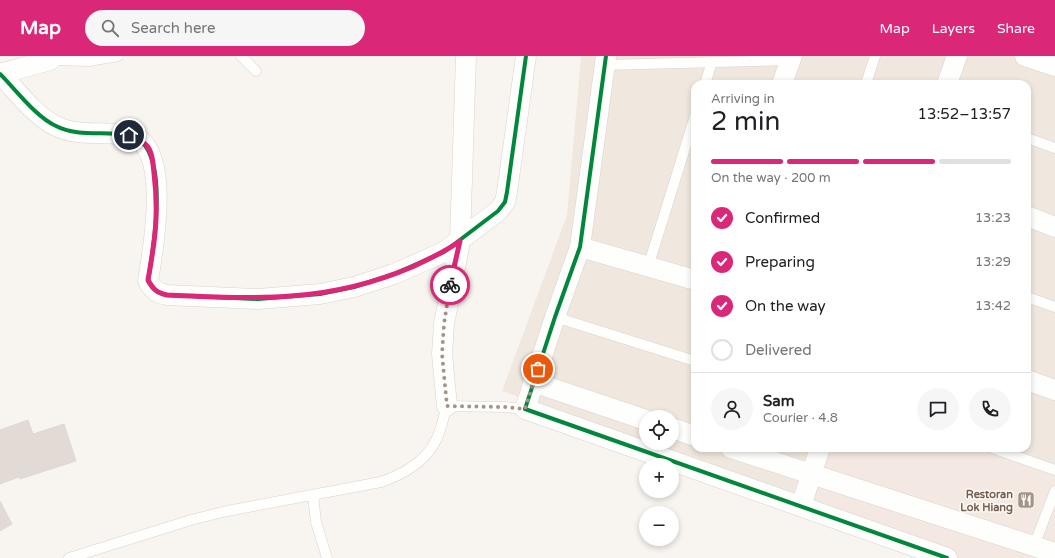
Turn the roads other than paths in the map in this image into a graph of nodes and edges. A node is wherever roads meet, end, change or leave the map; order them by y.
1 (118, 56) edge
2 (241, 56) edge
3 (466, 56) edge
4 (526, 56) edge
5 (875, 56) edge
6 (957, 56) edge
7 (1025, 56) edge
8 (51, 58) edge
9 (791, 58) edge
10 (606, 60) edge
11 (712, 62) junction
12 (1055, 66) edge
13 (256, 71) dead end
14 (0, 74) edge
15 (706, 80) edge
16 (783, 80) edge
17 (867, 80) edge
18 (948, 80) edge
19 (691, 129) edge
20 (1031, 139) edge
21 (1055, 148) edge
22 (1031, 217) edge
23 (1055, 226) edge
24 (460, 241) junction
25 (580, 247) junction
26 (648, 266) junction
27 (691, 279) edge
28 (1031, 298) edge
29 (1055, 307) edge
30 (555, 317) junction
31 (691, 360) edge
32 (1031, 381) edge
33 (534, 382) junction
34 (1055, 390) edge
35 (447, 406) junction
36 (525, 409) junction
37 (639, 418) edge
38 (679, 430) edge
39 (691, 435) edge
40 (743, 452) edge
41 (819, 452) edge
42 (1003, 452) edge
43 (1055, 470) edge
44 (811, 475) junction
45 (1055, 491) edge
46 (312, 495) junction
47 (801, 506) junction
48 (1034, 546) junction
49 (1055, 552) edge
50 (69, 558) edge
51 (327, 558) edge
52 (947, 558) edge

1 - 8 lane
2 - 13 lane
3 - 24 street
4 - 24 street
5 - 17 lane
6 - 18 street
7 - 12 street
8 - 14 street
9 - 11 lane
9 - 16 street
10 - 11 lane
10 - 25 street
11 - 15 lane
14 - 24 street
19 - 26 lane
20 - 21 lane
22 - 23 street
24 - 35 street
25 - 26 street
25 - 30 street
26 - 27 street
28 - 29 lane
30 - 31 lane
30 - 33 street
32 - 34 street
33 - 36 street
33 - 37 street
35 - 36 lane
35 - 46 lane
36 - 47 street
38 - 39 street
40 - 44 street
41 - 44 street
42 - 43 lane
44 - 47 street
44 - 48 street
45 - 48 lane
46 - 50 lane
46 - 51 lane
47 - 52 street
48 - 49 street

